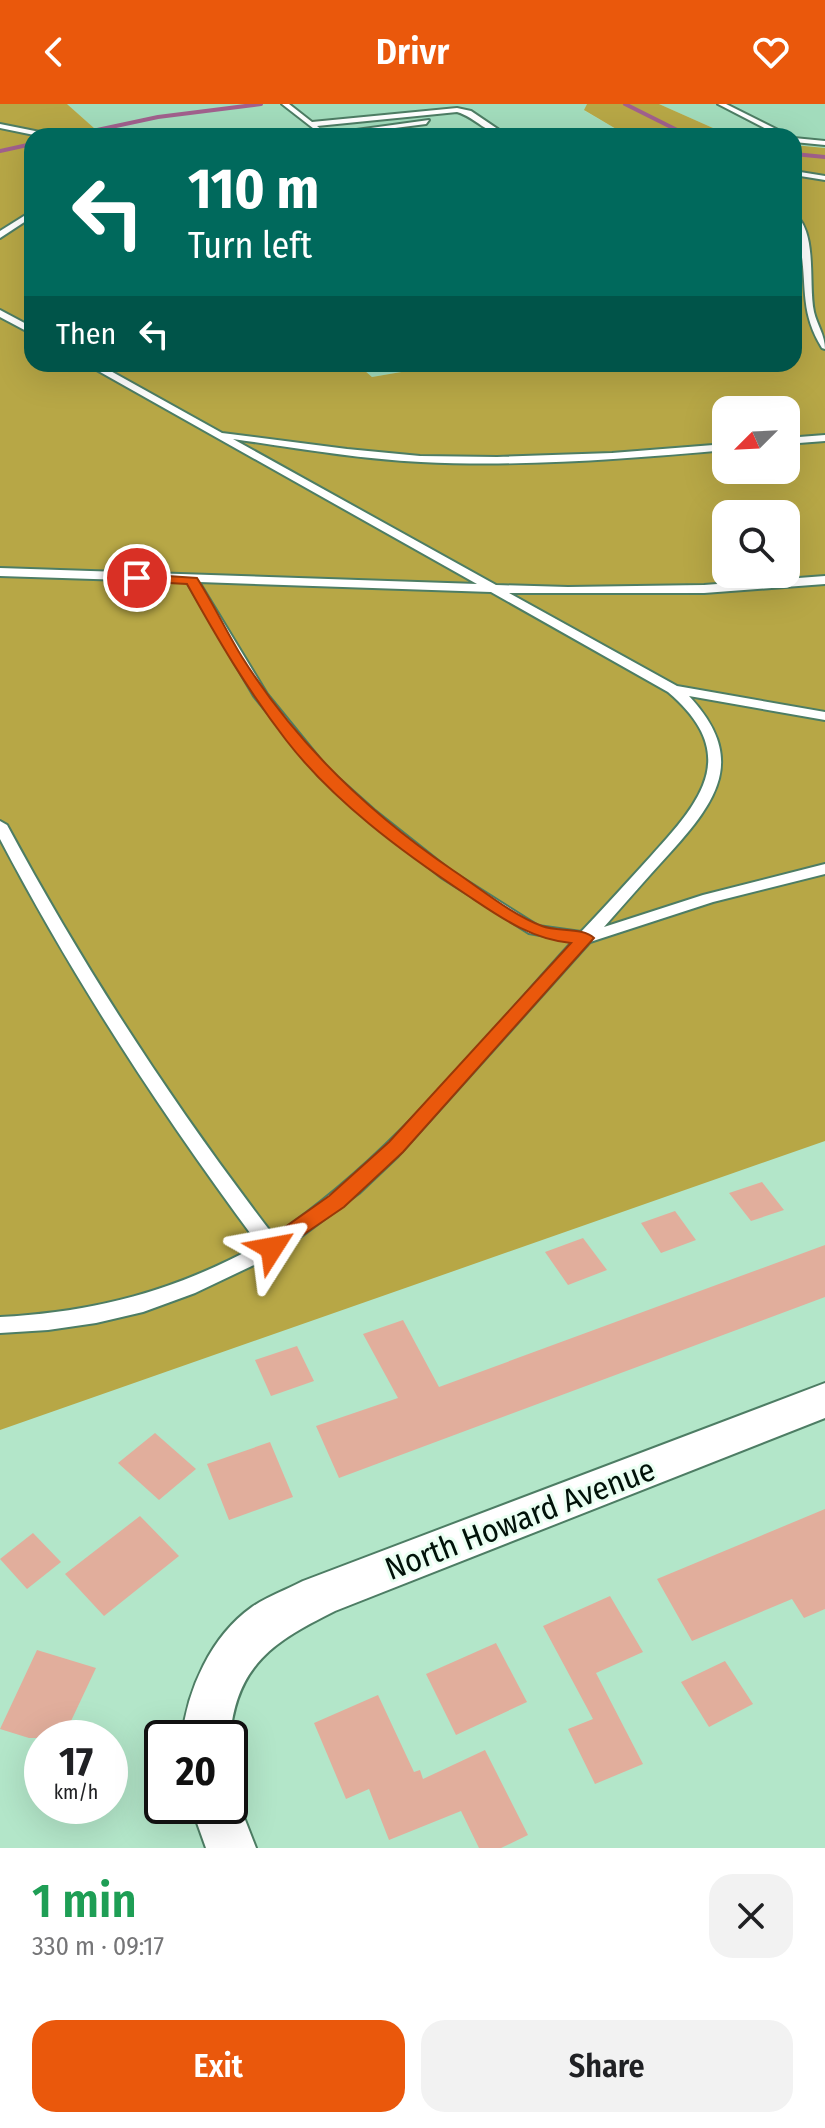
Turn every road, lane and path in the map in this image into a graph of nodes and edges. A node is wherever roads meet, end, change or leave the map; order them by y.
1 (285, 104) edge
2 (721, 104) edge
3 (473, 116) junction
4 (311, 124) junction
5 (0, 126) edge
6 (315, 128) edge
7 (378, 128) edge
8 (492, 128) edge
9 (770, 128) edge
10 (24, 131) edge
11 (802, 141) edge
12 (825, 143) edge
13 (802, 174) edge
14 (825, 178) edge
15 (24, 219) edge
16 (24, 226) edge
17 (13, 227) junction
18 (802, 228) edge
19 (0, 235) edge
20 (0, 313) edge
21 (24, 326) edge
22 (825, 346) edge
23 (105, 372) edge
24 (216, 434) junction
25 (825, 438) edge
26 (800, 440) edge
27 (712, 448) edge
28 (0, 572) edge
29 (192, 580) junction
30 (825, 580) edge
31 (496, 589) junction
32 (673, 689) junction
33 (825, 716) edge
34 (0, 825) edge
35 (825, 869) edge
36 (585, 938) junction
37 (272, 1248) junction
38 (0, 1325) edge
39 (825, 1400) edge
40 (206, 1720) edge
41 (222, 1824) edge
42 (231, 1848) edge

1 - 4 lane
2 - 9 lane
3 - 4 lane
3 - 7 lane
3 - 8 lane
4 - 6 lane
5 - 10 lane
11 - 12 lane
13 - 14 lane
15 - 17 lane
16 - 17 lane
17 - 19 lane
18 - 22 lane
20 - 21 lane
23 - 24 lane
24 - 27 lane
24 - 31 lane
25 - 26 lane
28 - 29 lane
29 - 31 lane
29 - 36 lane
30 - 31 lane
31 - 32 lane
32 - 33 lane
32 - 36 lane
34 - 37 lane
35 - 36 lane
36 - 37 lane
37 - 38 lane
39 - 40 street, North Howard Avenue
41 - 42 street

